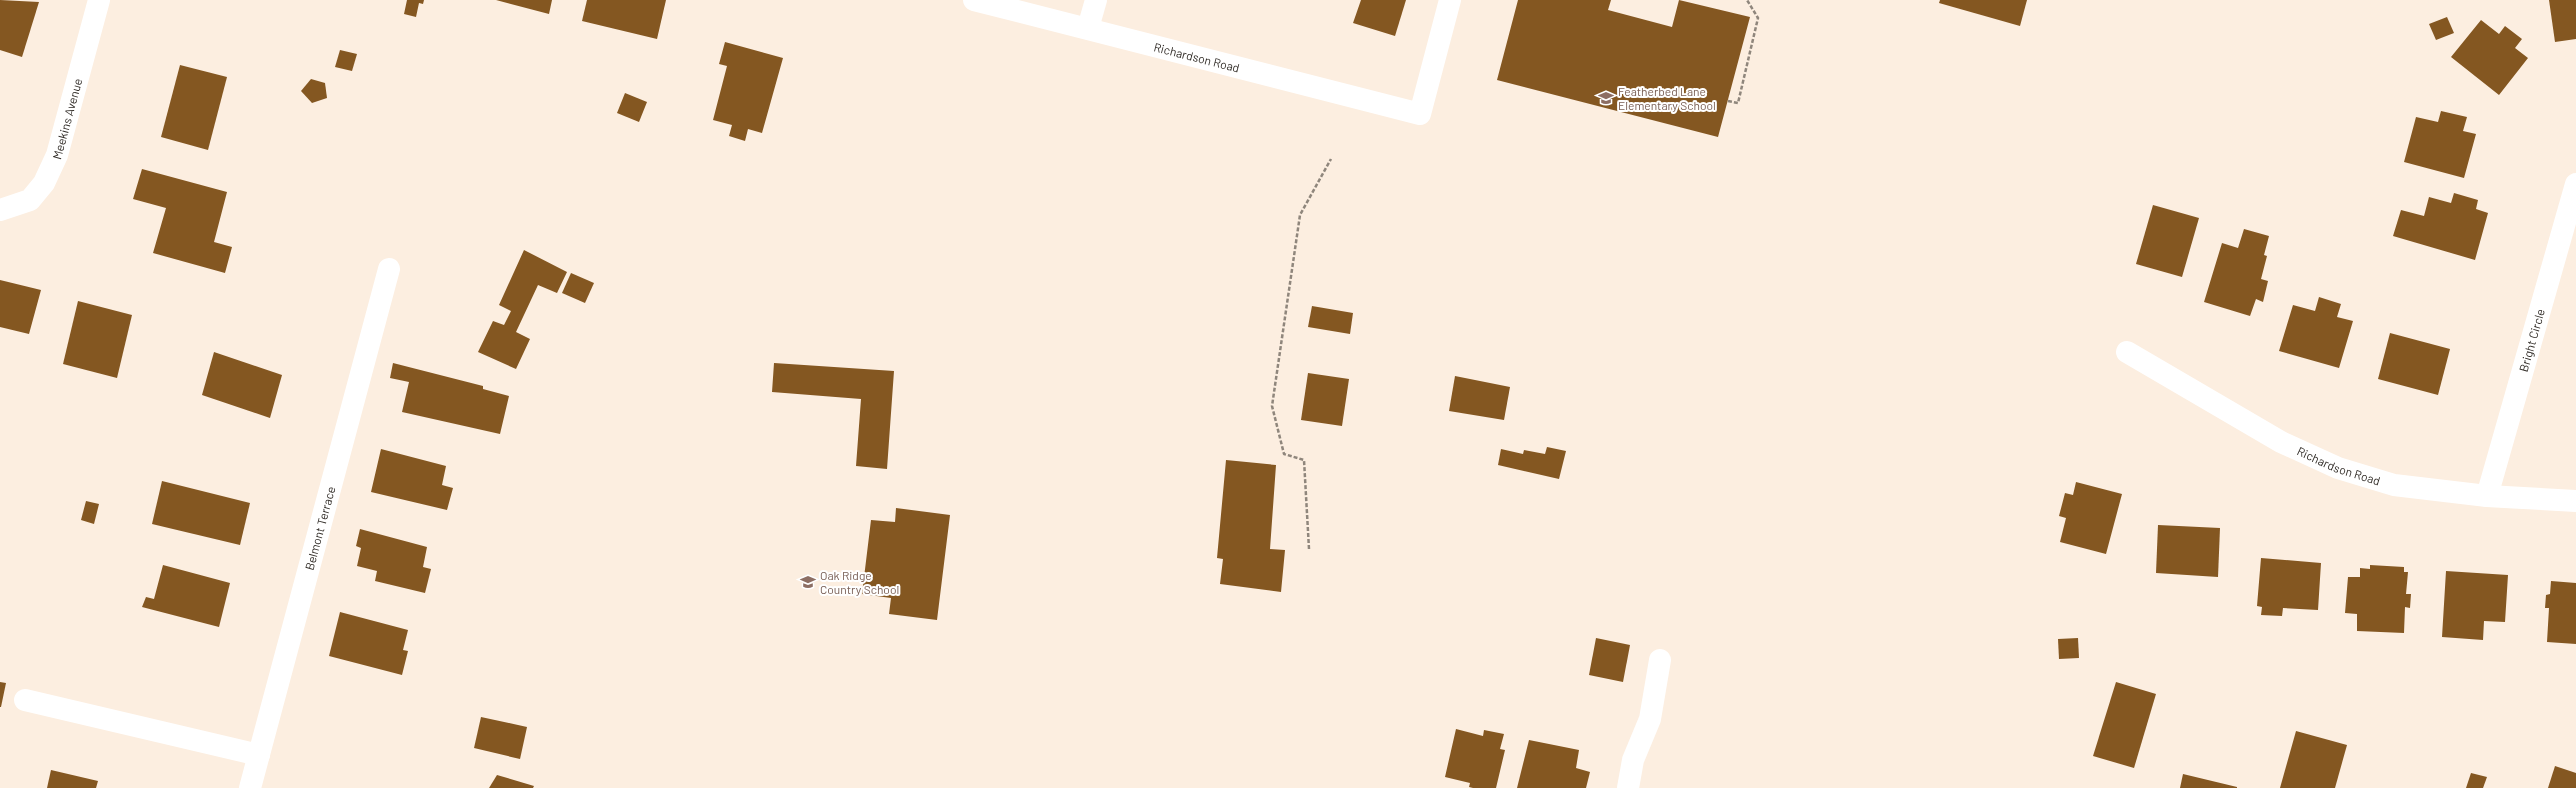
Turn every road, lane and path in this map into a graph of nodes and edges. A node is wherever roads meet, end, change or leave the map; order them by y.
1 (99, 0) edge
2 (974, 0) edge
3 (1096, 0) edge
4 (1450, 0) edge
5 (1748, 0) edge
6 (1088, 28) junction
7 (1728, 101) dead end
8 (1331, 159) dead end
9 (2576, 184) edge
10 (0, 210) edge
11 (389, 269) dead end
12 (2127, 352) dead end
13 (2487, 496) junction
14 (2576, 501) edge
15 (1309, 549) dead end
16 (1660, 660) dead end
17 (25, 700) dead end
18 (259, 755) junction
19 (250, 788) edge
20 (1628, 788) edge

1 - 10 street, Meekins Avenue
2 - 6 street, Richardson Road
3 - 6 street
4 - 6 street, Richardson Road
5 - 7 path
8 - 15 path
9 - 13 street, Bright Circle
11 - 18 street, Belmont Terrace
12 - 13 street, Richardson Road
13 - 14 street, Richardson Road
16 - 20 street
17 - 18 street
18 - 19 street, Belmont Terrace

